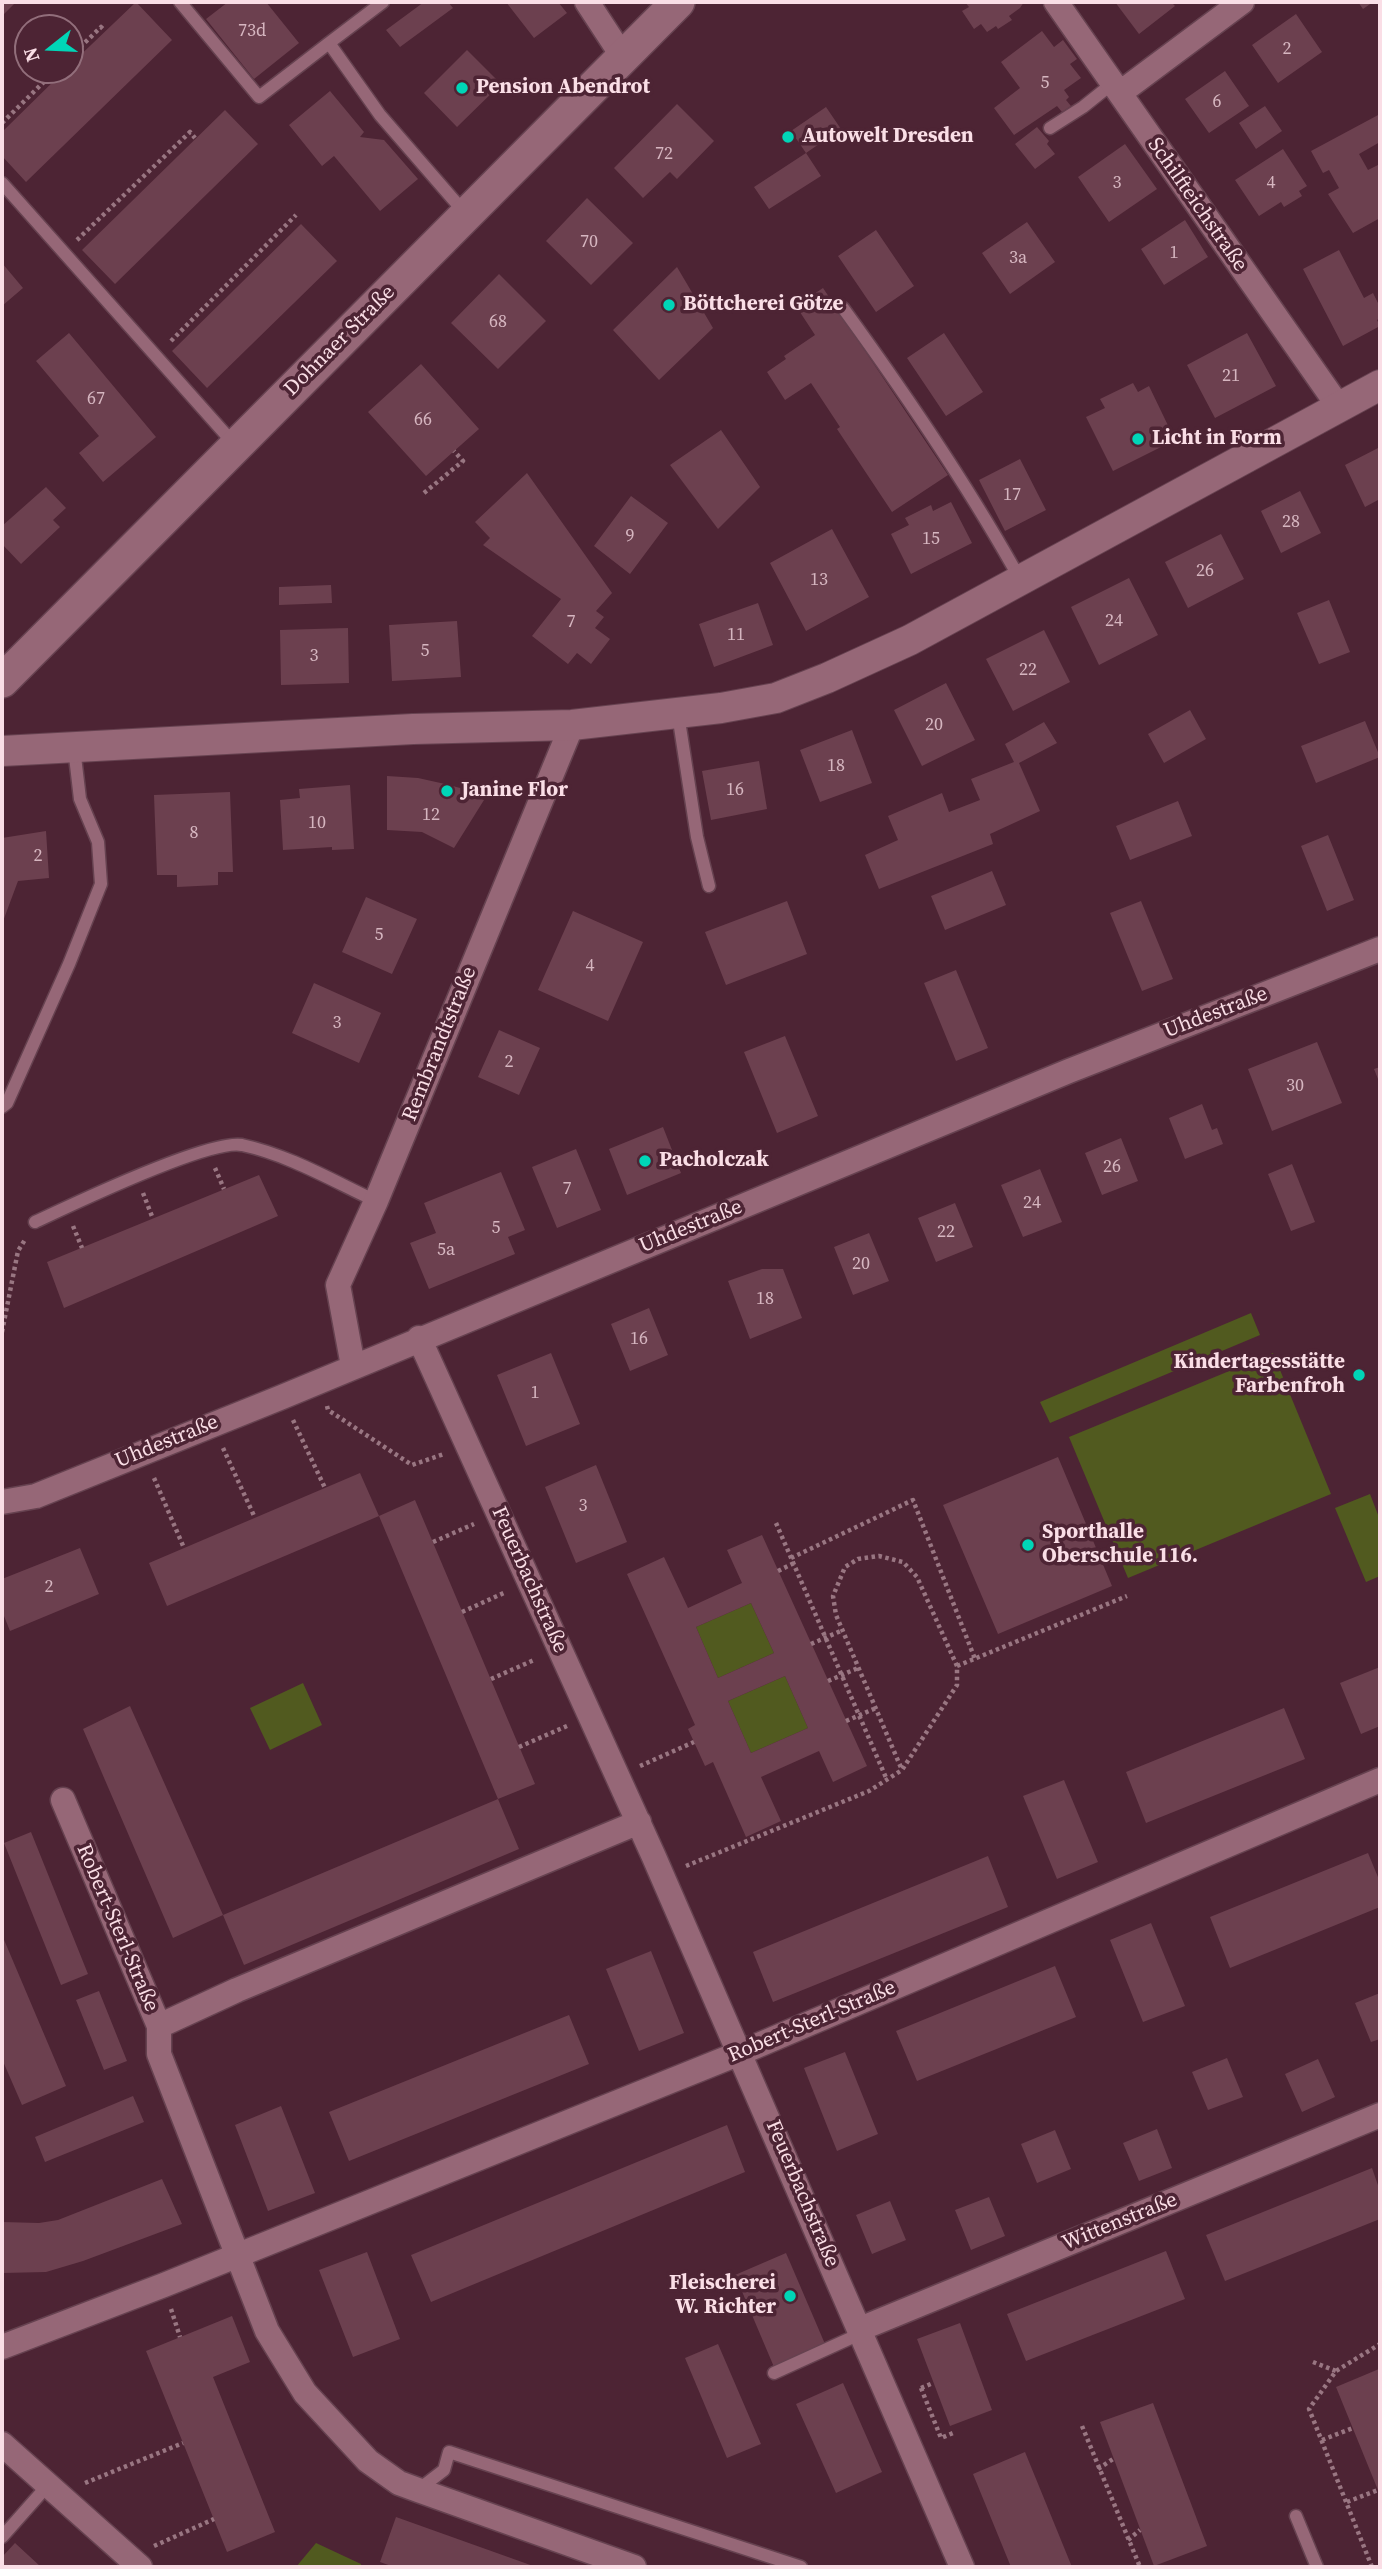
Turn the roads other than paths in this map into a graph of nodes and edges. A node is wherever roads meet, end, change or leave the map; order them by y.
1 (180, 2) edge
2 (383, 2) edge
3 (587, 2) edge
4 (678, 2) edge
5 (1056, 2) edge
6 (1242, 2) edge
7 (329, 43) junction
8 (623, 57) junction
9 (1116, 88) junction
10 (1050, 128) dead end
11 (2, 184) edge
12 (466, 213) junction
13 (843, 308) dead end
14 (1380, 385) edge
15 (1339, 407) junction
16 (236, 446) junction
17 (1021, 581) junction
18 (2, 681) edge
19 (678, 713) junction
20 (572, 725) junction
21 (74, 747) junction
22 (2, 751) edge
23 (709, 886) dead end
24 (1380, 949) edge
25 (2, 1107) edge
26 (376, 1201) junction
27 (35, 1222) road end
28 (419, 1338) junction
29 (353, 1366) junction
30 (2, 1502) edge
31 (1380, 1780) edge
32 (63, 1800) dead end
33 (639, 1822) junction
34 (159, 2026) junction
35 (740, 2053) junction
36 (1380, 2115) edge
37 (239, 2253) junction
38 (861, 2331) junction
39 (2, 2347) edge
40 (775, 2374) dead end
41 (2, 2444) edge
42 (53, 2490) junction
43 (418, 2490) junction
44 (1296, 2516) dead end
45 (2, 2538) edge
46 (134, 2562) edge
47 (634, 2567) edge
48 (802, 2567) edge
49 (962, 2567) edge
50 (1317, 2567) edge

1 - 7 lane
2 - 7 lane
3 - 8 street
4 - 8 main road, Dohnaer Straße
5 - 9 street, Schilfteichstraße
6 - 9 street
7 - 12 lane
8 - 12 main road, Dohnaer Straße
9 - 10 lane
9 - 15 street, Schilfteichstraße
11 - 16 lane
12 - 16 main road, Dohnaer Straße
13 - 17 lane
14 - 15 street
15 - 17 street
16 - 18 main road, Dohnaer Straße
17 - 19 street
19 - 20 street
19 - 23 lane
20 - 21 street
20 - 26 street, Rembrandtstraße
21 - 22 street
21 - 25 lane
24 - 28 street, Uhdestraße
26 - 27 lane
26 - 29 street, Rembrandtstraße
28 - 29 street, Uhdestraße
28 - 33 street, Feuerbachstraße
29 - 30 street, Uhdestraße
31 - 35 street, Robert-Sterl-Straße
32 - 34 street, Robert-Sterl-Straße
33 - 34 street
33 - 35 street, Feuerbachstraße
34 - 37 street, Robert-Sterl-Straße
35 - 37 street, Robert-Sterl-Straße
35 - 38 street, Feuerbachstraße
36 - 38 street, Wittenstraße
37 - 39 street, Robert-Sterl-Straße
37 - 43 street
38 - 40 lane
38 - 49 street, Feuerbachstraße
41 - 42 street
42 - 45 lane
42 - 46 street
43 - 47 street
43 - 48 lane
44 - 50 lane

